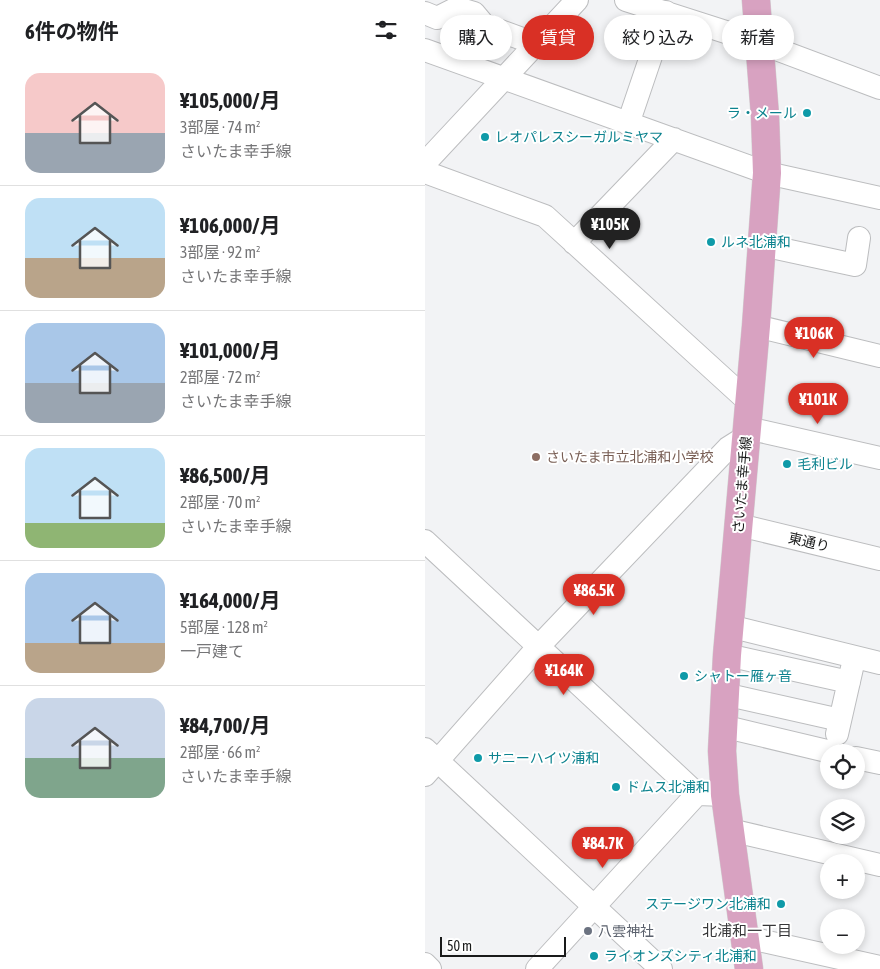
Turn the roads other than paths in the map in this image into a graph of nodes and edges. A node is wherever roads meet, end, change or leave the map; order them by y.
1 (577, 0) edge
2 (626, 0) edge
3 (756, 0) edge
4 (666, 12) junction
5 (425, 13) edge
6 (563, 15) edge
7 (757, 15) edge
8 (722, 30) edge
9 (522, 39) edge
10 (425, 50) edge
11 (794, 56) edge
12 (522, 59) edge
13 (761, 60) edge
14 (504, 79) junction
15 (880, 88) edge
16 (628, 124) junction
17 (674, 139) junction
18 (425, 163) edge
19 (425, 172) edge
20 (767, 173) junction
21 (880, 198) edge
22 (859, 238) dead end
23 (575, 243) junction
24 (762, 245) junction
25 (756, 326) junction
26 (879, 353) edge
27 (748, 422) junction
28 (880, 458) edge
29 (739, 525) junction
30 (425, 541) edge
31 (880, 559) edge
32 (729, 626) junction
33 (539, 646) junction
34 (727, 655) junction
35 (855, 657) junction
36 (880, 663) edge
37 (849, 682) junction
38 (724, 694) junction
39 (840, 720) junction
40 (722, 726) junction
41 (834, 744) edge
42 (820, 749) edge
43 (865, 760) edge
44 (429, 761) edge
45 (880, 763) edge
46 (697, 794) junction
47 (725, 795) junction
48 (730, 830) junction
49 (880, 865) edge
50 (594, 907) junction
51 (745, 937) junction
52 (425, 964) edge
53 (880, 967) edge
54 (430, 969) edge
55 (537, 969) edge
56 (661, 969) edge
57 (749, 969) edge

1 - 6 street
2 - 4 street
3 - 7 main road, さいたま幸手線
4 - 8 street
4 - 16 street
5 - 9 street
10 - 14 street
11 - 15 street
12 - 14 street
13 - 20 main road, さいたま幸手線
14 - 16 street
14 - 18 street
16 - 17 street
17 - 20 street
17 - 23 street
19 - 23 street
20 - 21 street
20 - 24 main road, さいたま幸手線
22 - 24 street
23 - 27 street
24 - 25 main road, さいたま幸手線
25 - 26 street
25 - 27 main road, さいたま幸手線
27 - 28 street
27 - 29 main road, さいたま幸手線
27 - 33 street
29 - 31 street, 東通り
29 - 32 main road, さいたま幸手線
30 - 33 street
32 - 34 main road, さいたま幸手線
32 - 35 street
33 - 44 street
33 - 46 street
34 - 37 street
34 - 38 main road, さいたま幸手線
35 - 36 street
35 - 37 street
37 - 39 street
38 - 39 street
38 - 40 main road, さいたま幸手線
39 - 41 street
40 - 42 street
40 - 47 main road, さいたま幸手線
43 - 45 street
44 - 50 street
46 - 47 street
46 - 50 street
47 - 48 main road, さいたま幸手線
48 - 49 street
48 - 51 main road, さいたま幸手線
50 - 55 street
50 - 56 street
51 - 53 street
51 - 57 main road, さいたま幸手線
52 - 54 street

